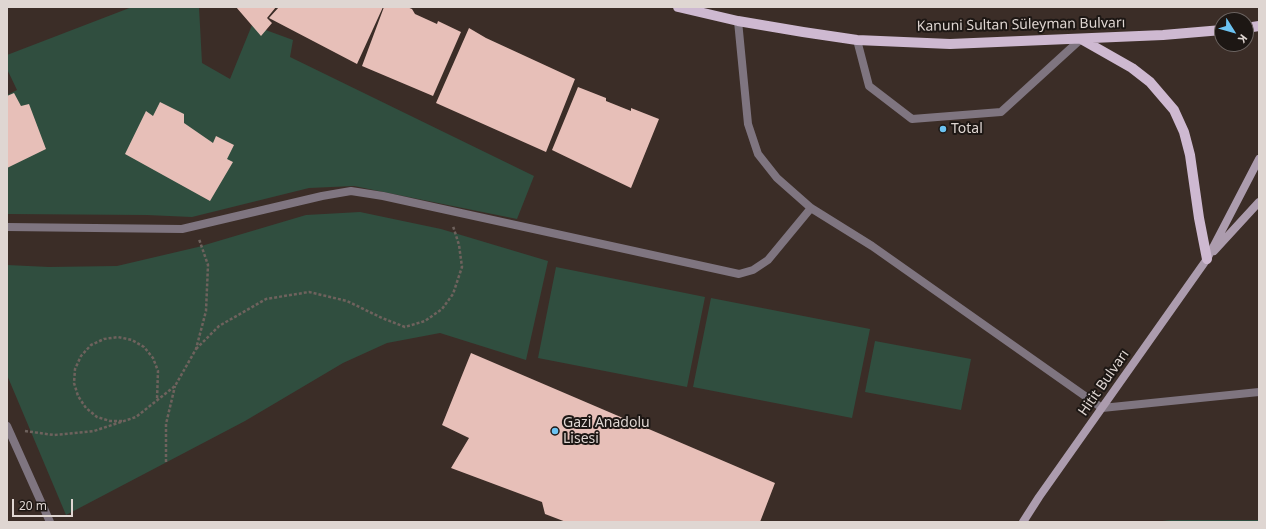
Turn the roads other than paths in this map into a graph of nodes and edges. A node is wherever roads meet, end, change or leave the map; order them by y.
1 (678, 7) edge
2 (738, 21) junction
3 (1214, 31) edge
4 (1081, 39) junction
5 (858, 40) junction
6 (1259, 159) edge
7 (1259, 202) edge
8 (811, 208) junction
9 (7, 227) edge
10 (1206, 259) junction
11 (1259, 392) edge
12 (1102, 408) junction
13 (8, 428) edge
14 (50, 522) edge
15 (1023, 522) edge

1 - 2 main road, Kanuni Sultan Süleyman Bulvarı
2 - 5 main road, Kanuni Sultan Süleyman Bulvarı
2 - 8 street
3 - 4 main road, Kanuni Sultan Süleyman Bulvarı
4 - 5 main road, Kanuni Sultan Süleyman Bulvarı
4 - 5 street
4 - 10 main road
6 - 10 main road, Hitit Bulvarı
7 - 10 main road, Hitit Bulvarı
8 - 9 street
8 - 12 street
10 - 12 main road, Hitit Bulvarı
11 - 12 street
12 - 15 main road, Hitit Bulvarı
13 - 14 street

